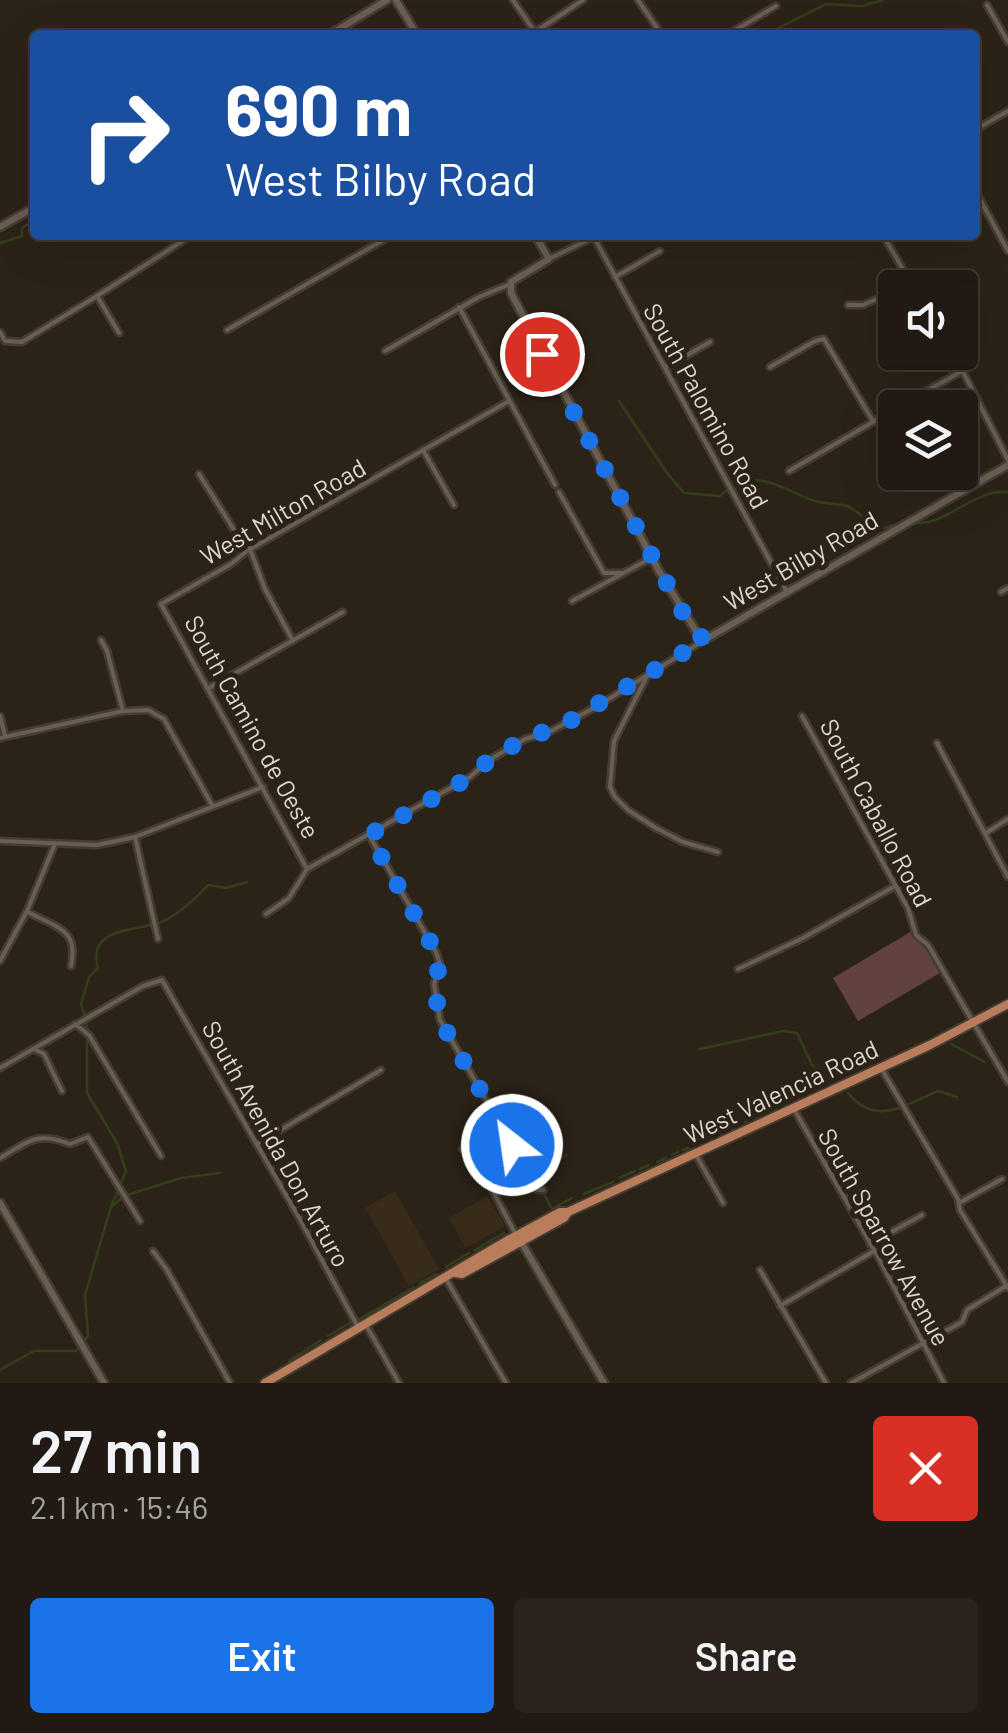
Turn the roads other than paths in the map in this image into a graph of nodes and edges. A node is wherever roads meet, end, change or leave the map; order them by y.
1 (387, 0) edge
2 (396, 0) edge
3 (513, 0) edge
4 (583, 0) edge
5 (638, 0) edge
6 (988, 5) dead end
7 (776, 6) dead end
8 (338, 30) edge
9 (414, 30) edge
10 (533, 30) edge
11 (542, 30) edge
12 (659, 30) edge
13 (735, 30) edge
14 (1008, 42) edge
15 (1008, 111) edge
16 (980, 127) edge
17 (980, 199) edge
18 (30, 210) edge
19 (0, 228) edge
20 (184, 240) edge
21 (383, 240) edge
22 (538, 240) edge
23 (581, 240) edge
24 (595, 240) edge
25 (886, 240) edge
26 (660, 251) dead end
27 (1008, 251) edge
28 (548, 259) junction
29 (903, 270) edge
30 (616, 276) junction
31 (510, 284) junction
32 (98, 296) junction
33 (878, 299) edge
34 (848, 305) dead end
35 (459, 308) junction
36 (227, 330) dead end
37 (0, 332) edge
38 (119, 333) dead end
39 (710, 342) dead end
40 (385, 351) dead end
41 (770, 367) dead end
42 (666, 368) junction
43 (962, 371) joint
44 (928, 390) edge
45 (509, 401) junction
46 (878, 418) edge
47 (872, 421) junction
48 (423, 450) junction
49 (1008, 462) edge
50 (789, 471) dead end
51 (199, 474) dead end
52 (555, 485) dead end
53 (559, 492) dead end
54 (454, 505) dead end
55 (250, 549) junction
56 (653, 557) junction
57 (622, 573) junction
58 (1008, 588) edge
59 (787, 592) junction
60 (1001, 592) dead end
61 (572, 601) dead end
62 (161, 604) joint
63 (343, 612) dead end
64 (706, 639) junction
65 (100, 640) dead end
66 (293, 641) junction
67 (648, 674) junction
68 (209, 688) junction
69 (123, 711) junction
70 (0, 716) edge
71 (802, 716) dead end
72 (3, 737) edge
73 (936, 744) dead end
74 (849, 781) dead end
75 (841, 785) junction
76 (263, 786) junction
77 (212, 805) junction
78 (1008, 818) edge
79 (986, 833) junction
80 (369, 835) junction
81 (135, 837) junction
82 (0, 841) edge
83 (54, 844) junction
84 (718, 852) dead end
85 (306, 869) junction
86 (1008, 877) edge
87 (895, 886) junction
88 (27, 912) junction
89 (266, 914) dead end
90 (158, 939) dead end
91 (2, 951) edge
92 (0, 961) edge
93 (71, 966) dead end
94 (738, 969) dead end
95 (1008, 1004) edge
96 (76, 1024) junction
97 (973, 1024) junction
98 (34, 1048) junction
99 (0, 1068) edge
100 (881, 1068) junction
101 (381, 1070) dead end
102 (1008, 1082) edge
103 (62, 1092) dead end
104 (794, 1109) junction
105 (497, 1120) junction
106 (257, 1144) junction
107 (462, 1149) dead end
108 (473, 1150) junction
109 (695, 1153) junction
110 (161, 1156) dead end
111 (0, 1158) edge
112 (1002, 1179) dead end
113 (543, 1190) dead end
114 (723, 1203) dead end
115 (959, 1203) junction
116 (0, 1204) edge
117 (922, 1215) dead end
118 (140, 1221) dead end
119 (518, 1238) junction
120 (870, 1244) junction
121 (153, 1251) dead end
122 (874, 1251) junction
123 (760, 1270) dead end
124 (450, 1276) junction
125 (1008, 1286) edge
126 (780, 1306) junction
127 (362, 1327) junction
128 (923, 1344) junction
129 (104, 1383) edge
130 (230, 1383) edge
131 (265, 1383) edge
132 (399, 1383) edge
133 (506, 1383) edge
134 (604, 1383) edge
135 (826, 1383) edge
136 (851, 1383) edge
137 (944, 1383) edge

1 - 8 street
2 - 9 street
3 - 10 street
4 - 11 street
5 - 12 street
6 - 14 street
7 - 13 street
15 - 16 street
17 - 27 street
18 - 19 street
20 - 32 street
21 - 36 street
22 - 28 street
23 - 28 street, South Palomino Road
24 - 30 street, South Palomino Road
25 - 29 street
26 - 30 street
28 - 31 street
30 - 42 street, South Palomino Road
31 - 35 street
31 - 56 street
32 - 37 street
32 - 38 street
33 - 34 street
35 - 40 street
35 - 45 street
39 - 42 street
41 - 47 street
42 - 59 street, South Palomino Road
43 - 44 street
43 - 49 street
45 - 48 street, West Milton Road
45 - 52 street
46 - 47 street
47 - 50 street
48 - 54 street
48 - 55 street, West Milton Road
49 - 59 street, West Bilby Road
51 - 55 street
53 - 57 street
55 - 62 street, West Milton Road
55 - 66 street
56 - 57 street
56 - 64 street
57 - 61 street
58 - 60 street
59 - 64 street, West Bilby Road
62 - 68 street, South Camino de Oeste
63 - 66 street
64 - 67 street, West Bilby Road
65 - 69 street
66 - 68 street
67 - 80 street, West Bilby Road
67 - 84 street
68 - 76 street, South Camino de Oeste
69 - 72 street
69 - 77 street
70 - 72 street
71 - 75 street, South Caballo Road
73 - 79 street
74 - 75 street
75 - 87 street, South Caballo Road
76 - 77 street
76 - 85 street, South Camino de Oeste
77 - 81 street
78 - 79 street
79 - 86 street
80 - 85 street, West Bilby Road
80 - 105 street
81 - 83 street
81 - 90 street
82 - 83 street
83 - 88 street
85 - 89 street, West Bilby Road
87 - 94 street
87 - 97 street, South Caballo Road
88 - 91 street
88 - 93 street
91 - 92 street
95 - 97 main road, West Valencia Road
96 - 98 street
96 - 106 street, South Avenida Don Arturo
96 - 110 street
97 - 100 main road, West Valencia Road
97 - 102 street, South Caballo Road
98 - 99 street
98 - 103 street
100 - 104 main road, West Valencia Road
100 - 115 street
101 - 106 street
104 - 109 main road, West Valencia Road
104 - 120 street, South Sparrow Avenue
105 - 108 street
105 - 113 street
106 - 127 street, South Avenida Don Arturo
107 - 108 street
108 - 119 street
109 - 114 street
109 - 119 main road, West Valencia Road
111 - 118 street
112 - 115 street
115 - 125 street
116 - 129 street
117 - 120 street
119 - 124 main road, West Valencia Road
119 - 134 street
120 - 122 street, South Sparrow Avenue
121 - 130 street
122 - 126 street
122 - 128 street, South Sparrow Avenue
123 - 126 street
124 - 127 main road, West Valencia Road
124 - 133 street
125 - 128 street
126 - 135 street
127 - 131 main road, West Valencia Road
127 - 132 street, South Avenida Don Arturo
128 - 136 street
128 - 137 street, South Sparrow Avenue

